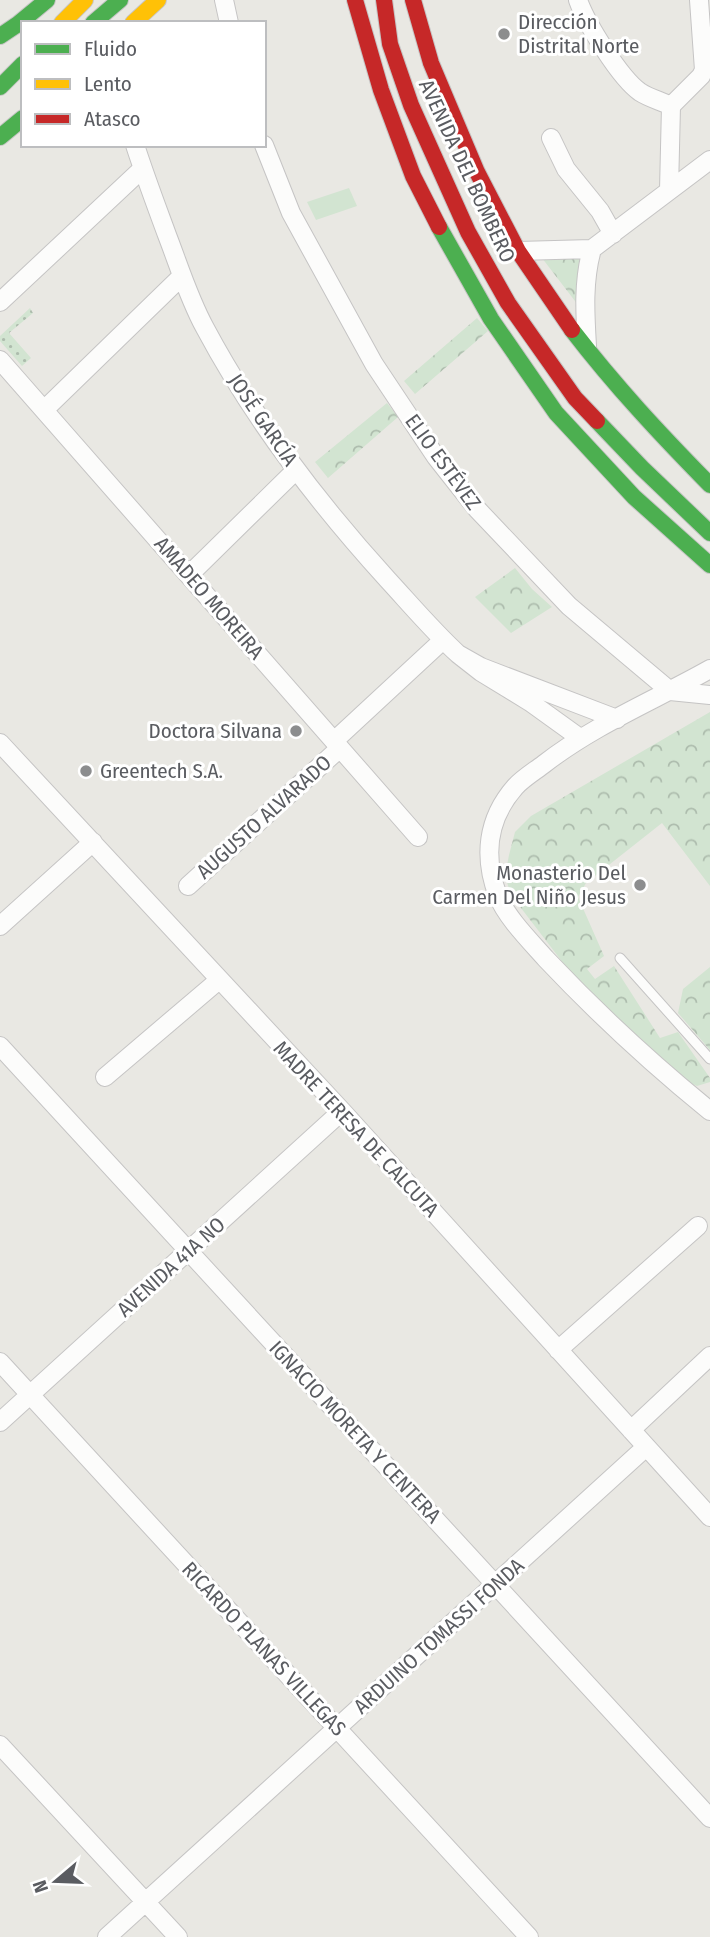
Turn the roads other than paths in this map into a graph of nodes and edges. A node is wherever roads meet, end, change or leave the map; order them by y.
1 (47, 0) edge
2 (85, 0) edge
3 (120, 0) edge
4 (158, 0) edge
5 (223, 0) edge
6 (355, 0) edge
7 (378, 0) edge
8 (384, 0) edge
9 (413, 0) edge
10 (578, 0) edge
11 (699, 0) edge
12 (64, 21) edge
13 (95, 21) edge
14 (136, 21) edge
15 (228, 21) edge
16 (0, 36) edge
17 (390, 44) junction
18 (443, 47) dead end
19 (21, 66) edge
20 (21, 80) edge
21 (0, 87) edge
22 (0, 96) edge
23 (671, 106) junction
24 (21, 120) edge
25 (0, 137) edge
26 (551, 138) dead end
27 (464, 142) junction
28 (136, 147) edge
29 (265, 147) edge
30 (710, 160) edge
31 (142, 169) junction
32 (669, 190) junction
33 (613, 234) junction
34 (592, 248) junction
35 (518, 251) junction
36 (182, 276) junction
37 (0, 302) edge
38 (587, 349) junction
39 (0, 360) edge
40 (44, 410) junction
41 (648, 422) junction
42 (710, 462) edge
43 (296, 470) junction
44 (710, 485) edge
45 (710, 533) edge
46 (710, 565) edge
47 (189, 575) junction
48 (443, 640) junction
49 (458, 653) junction
50 (710, 669) edge
51 (670, 691) junction
52 (710, 695) edge
53 (617, 719) junction
54 (580, 738) junction
55 (0, 743) edge
56 (337, 745) junction
57 (418, 837) dead end
58 (93, 842) junction
59 (188, 886) dead end
60 (0, 926) edge
61 (620, 958) dead end
62 (219, 980) junction
63 (0, 1046) edge
64 (710, 1059) edge
65 (105, 1077) dead end
66 (342, 1111) junction
67 (710, 1111) edge
68 (698, 1226) dead end
69 (188, 1251) junction
70 (558, 1350) junction
71 (710, 1356) edge
72 (0, 1362) edge
73 (30, 1395) junction
74 (0, 1422) edge
75 (631, 1430) junction
76 (646, 1447) junction
77 (710, 1517) edge
78 (495, 1584) junction
79 (337, 1728) junction
80 (0, 1745) edge
81 (710, 1818) edge
82 (146, 1902) junction
83 (107, 1937) edge
84 (178, 1937) edge
85 (529, 1937) edge

1 - 16 main road
2 - 12 main road
3 - 13 main road
4 - 14 main road
5 - 15 street
6 - 46 main road
7 - 17 main road
8 - 17 main road, AVENIDA DEL BOMBERO
9 - 27 main road
10 - 23 street
11 - 23 street
17 - 45 main road, AVENIDA DEL BOMBERO
18 - 27 main road
19 - 21 main road
20 - 22 main road
23 - 32 street
24 - 25 main road
26 - 33 street
27 - 35 main road, AVENIDA DEL BOMBERO
28 - 31 street, JOSÉ GARCÍA
29 - 51 street, ELIO ESTÉVEZ
30 - 32 street
31 - 36 street, JOSÉ GARCÍA
31 - 37 street
32 - 33 street
33 - 34 street
34 - 35 street
34 - 38 street
35 - 38 main road, AVENIDA DEL BOMBERO
36 - 40 street
36 - 43 street, JOSÉ GARCÍA
38 - 41 main road, AVENIDA DEL BOMBERO
39 - 40 street, AMADEO MOREIRA
40 - 47 street, AMADEO MOREIRA
41 - 42 main road, AVENIDA DEL BOMBERO
41 - 44 main road, AVENIDA DEL BOMBERO
43 - 47 street
43 - 48 street, JOSÉ GARCÍA
47 - 56 street, AMADEO MOREIRA
48 - 49 street, JOSÉ GARCÍA
48 - 56 street, AUGUSTO ALVARADO
49 - 53 street, JOSÉ GARCÍA
49 - 54 street, JOSÉ GARCÍA
50 - 51 street
51 - 52 street
51 - 53 street
53 - 54 street
54 - 67 street
55 - 58 street, MADRE TERESA DE CALCUTA
56 - 57 street, AMADEO MOREIRA
56 - 59 street, AUGUSTO ALVARADO
58 - 60 street
58 - 62 street, MADRE TERESA DE CALCUTA
61 - 64 lane
62 - 65 street
62 - 66 street, MADRE TERESA DE CALCUTA
63 - 69 street, IGNACIO MORETA Y CENTERA
66 - 69 street, AVENIDA 41A NO
66 - 70 street, MADRE TERESA DE CALCUTA
68 - 70 street
69 - 73 street, AVENIDA 41A NO
69 - 78 street, IGNACIO MORETA Y CENTERA
70 - 75 street, MADRE TERESA DE CALCUTA
71 - 75 street
72 - 73 street, RICARDO PLANAS VILLEGAS
73 - 74 street, AVENIDA 41A NO
73 - 79 street, RICARDO PLANAS VILLEGAS
75 - 76 street, MADRE TERESA DE CALCUTA
76 - 77 street, MADRE TERESA DE CALCUTA
76 - 78 street, ARDUINO TOMASSI FONDA
78 - 79 street, ARDUINO TOMASSI FONDA
78 - 81 street, IGNACIO MORETA Y CENTERA
79 - 82 street, ARDUINO TOMASSI FONDA
79 - 85 street, RICARDO PLANAS VILLEGAS
80 - 82 street
82 - 83 street, ARDUINO TOMASSI FONDA
82 - 84 street

